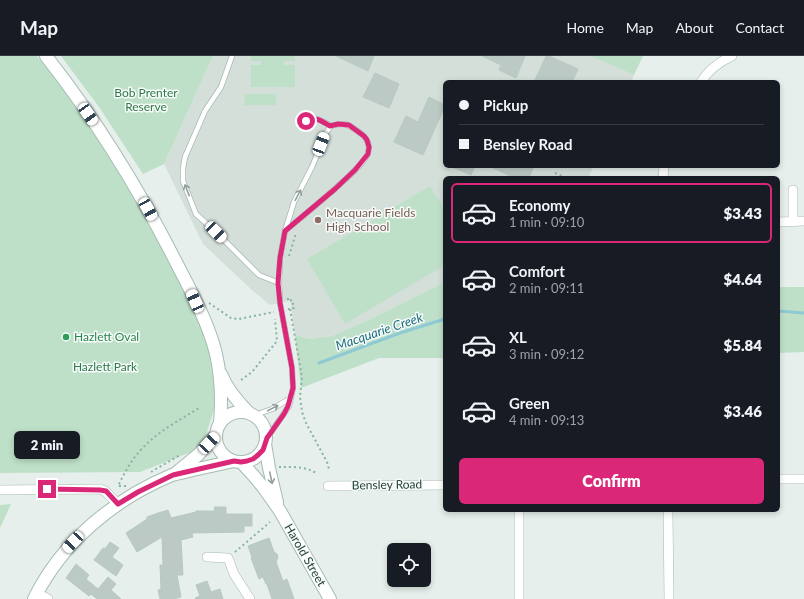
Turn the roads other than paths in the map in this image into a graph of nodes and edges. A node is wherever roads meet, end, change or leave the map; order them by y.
1 (46, 56) edge
2 (232, 56) edge
3 (732, 56) edge
4 (702, 80) edge
5 (304, 124) dead end
6 (330, 126) junction
7 (793, 190) dead end
8 (793, 221) junction
9 (804, 221) edge
10 (780, 222) edge
11 (285, 231) junction
12 (278, 283) junction
13 (218, 367) junction
14 (291, 398) junction
15 (252, 414) junction
16 (220, 423) junction
17 (216, 435) junction
18 (266, 441) junction
19 (237, 461) junction
20 (173, 475) junction
21 (780, 479) edge
22 (804, 479) edge
23 (443, 484) edge
24 (328, 486) dead end
25 (0, 490) edge
26 (118, 504) junction
27 (280, 511) junction
28 (519, 512) edge
29 (668, 512) edge
30 (207, 557) dead end
31 (35, 596) edge
32 (48, 599) edge
33 (250, 599) edge
34 (330, 599) edge
35 (519, 599) edge
36 (669, 599) edge

1 - 13 main road
12 -> 2 lane
3 - 4 street
5 - 6 lane
11 -> 6 lane
6 - 11 lane
7 - 8 street
8 - 9 street
8 - 10 street
11 - 12 lane
12 - 14 lane
13 - 15 main road
13 - 16 main road
15 -> 14 lane
14 - 18 lane
15 - 16 main road
15 - 18 main road
16 - 17 main road
17 - 19 main road
17 - 20 main road
18 - 19 main road
18 -> 27 main road, Harold Street
19 - 20 main road
19 - 27 main road, Harold Street
20 - 26 main road
21 - 22 street
23 - 24 street, Bensley Road
25 - 26 street
26 - 31 main road
27 - 34 main road, Harold Street
28 - 35 street
29 - 36 street
30 - 33 street
31 - 32 street

